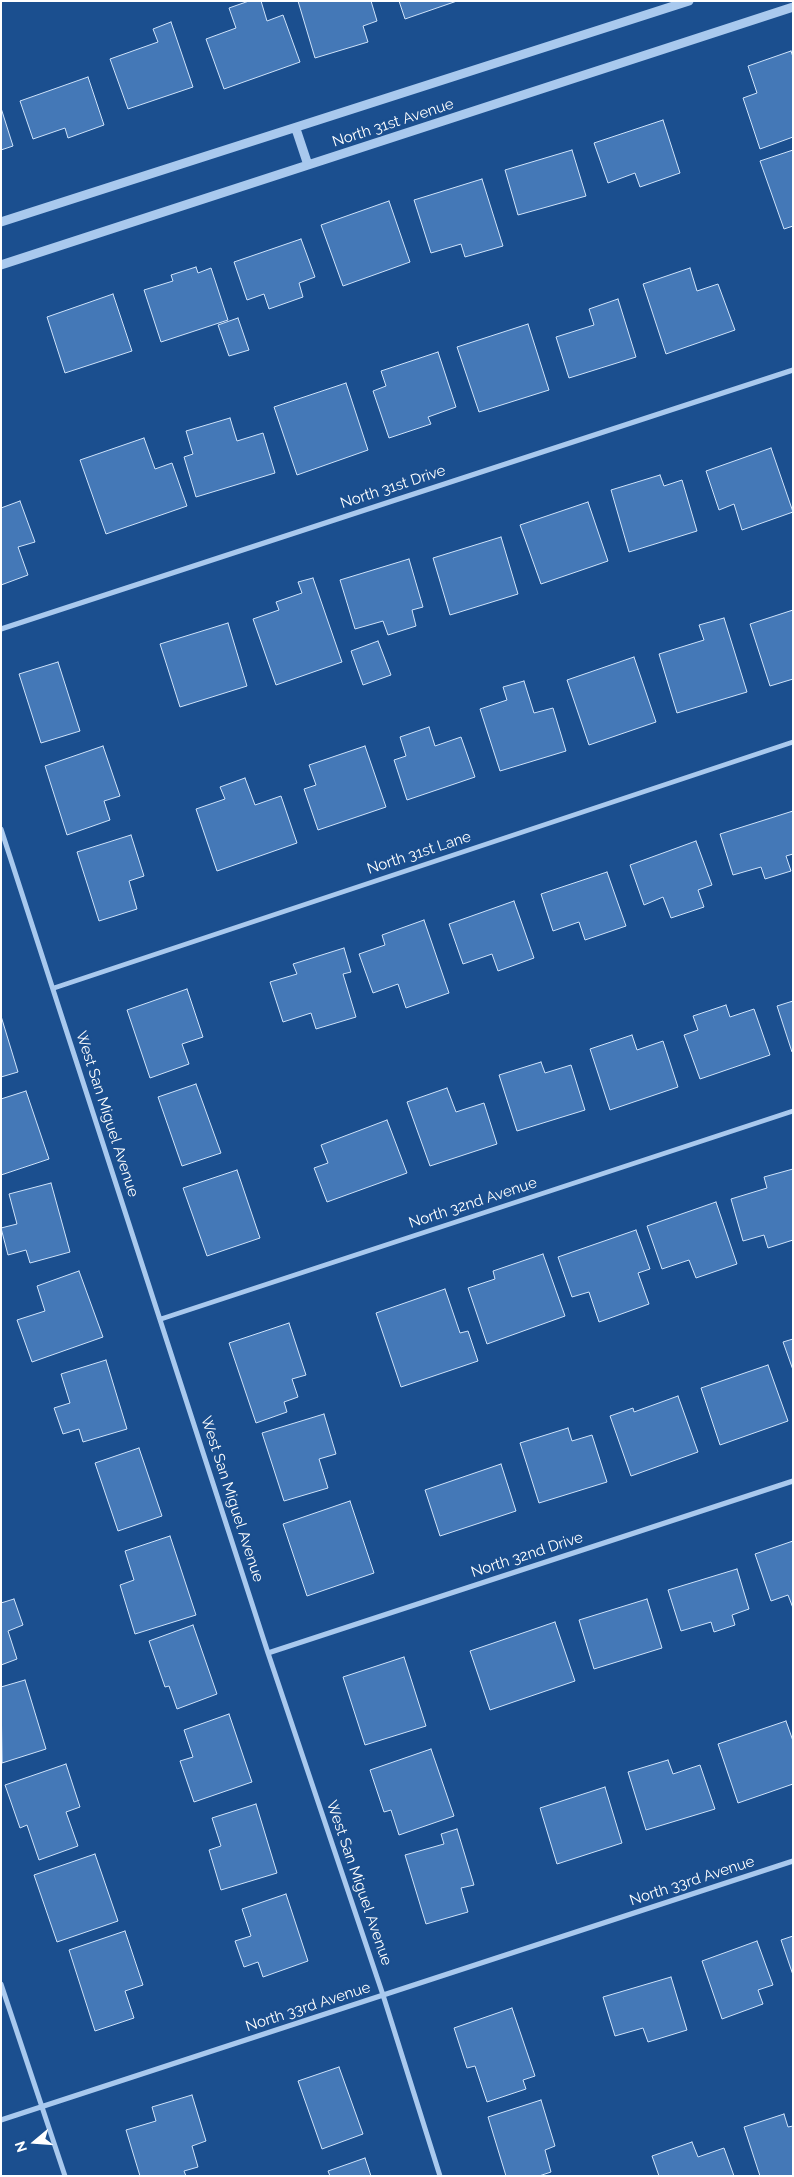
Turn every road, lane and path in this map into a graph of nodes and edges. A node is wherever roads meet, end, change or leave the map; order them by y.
1 (689, 1) edge
2 (793, 7) edge
3 (296, 129) junction
4 (308, 165) junction
5 (1, 222) edge
6 (1, 265) edge
7 (793, 370) edge
8 (1, 629) edge
9 (793, 742) edge
10 (1, 829) edge
11 (54, 988) junction
12 (793, 1111) edge
13 (161, 1319) junction
14 (793, 1481) edge
15 (268, 1653) junction
16 (793, 1861) edge
17 (1, 1984) edge
18 (383, 1996) junction
19 (42, 2107) junction
20 (1, 2120) edge
21 (65, 2176) edge
22 (440, 2176) edge

1 - 3 street, North 31st Avenue
2 - 4 street, North 31st Avenue
3 - 4 street
3 - 5 street, North 31st Avenue
4 - 6 street, North 31st Avenue
7 - 8 street, North 31st Drive
9 - 11 street, North 31st Lane
10 - 11 street, West San Miguel Avenue
11 - 13 street, West San Miguel Avenue
12 - 13 street, North 32nd Avenue
13 - 15 street, West San Miguel Avenue
14 - 15 street, North 32nd Drive
15 - 18 street, West San Miguel Avenue
16 - 18 street, North 33rd Avenue
17 - 19 street
18 - 19 street, North 33rd Avenue
18 - 22 street, West San Miguel Avenue
19 - 20 street, North 33rd Avenue
19 - 21 street

